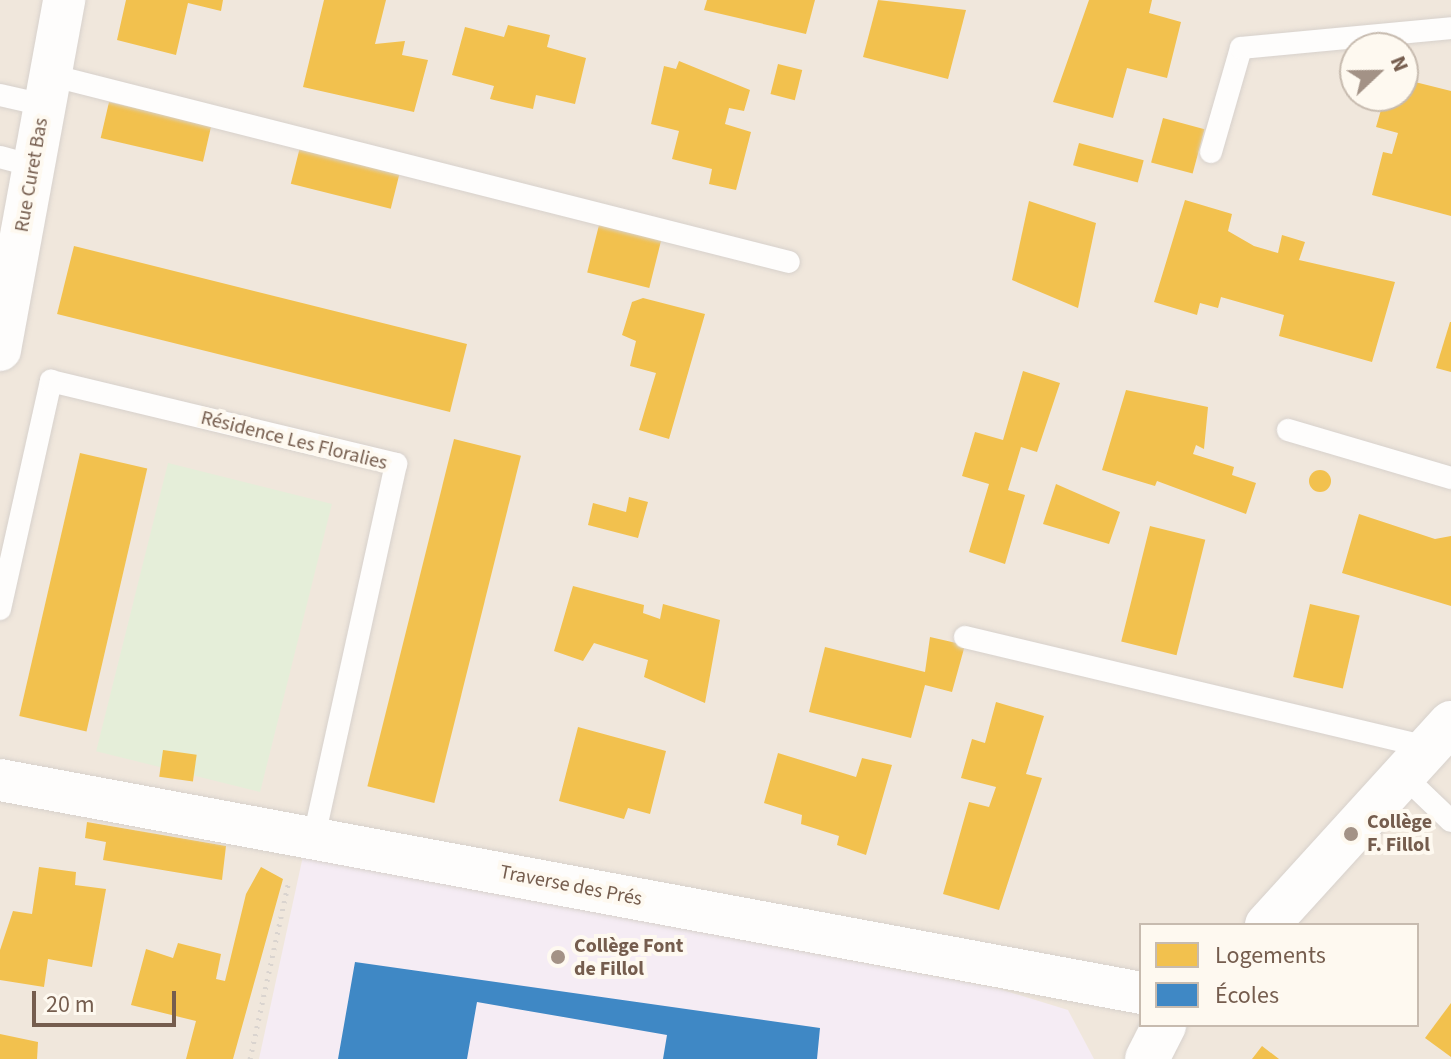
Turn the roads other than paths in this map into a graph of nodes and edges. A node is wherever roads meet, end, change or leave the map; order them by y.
1 (64, 0) edge
2 (1451, 28) edge
3 (47, 90) junction
4 (0, 95) edge
5 (1211, 152) dead end
6 (17, 162) edge
7 (789, 262) dead end
8 (0, 350) edge
9 (1288, 430) dead end
10 (1451, 478) edge
11 (0, 609) edge
12 (965, 637) dead end
13 (1429, 749) edge
14 (0, 780) edge
15 (1451, 821) edge
16 (307, 837) junction
17 (1269, 923) edge
18 (1139, 993) edge
19 (1163, 1027) edge
20 (1147, 1059) edge

1 - 3 street, Rue Curet Bas
2 - 5 lane
3 - 4 lane
3 - 6 street, Rue Curet Bas
3 - 7 lane
6 - 8 street, Rue Curet Bas
9 - 10 lane
11 - 16 lane, Résidence Les Floralies
12 - 13 lane
13 - 15 lane
13 - 17 street
14 - 16 street, Traverse des Prés
16 - 18 street, Traverse des Prés
19 - 20 street

